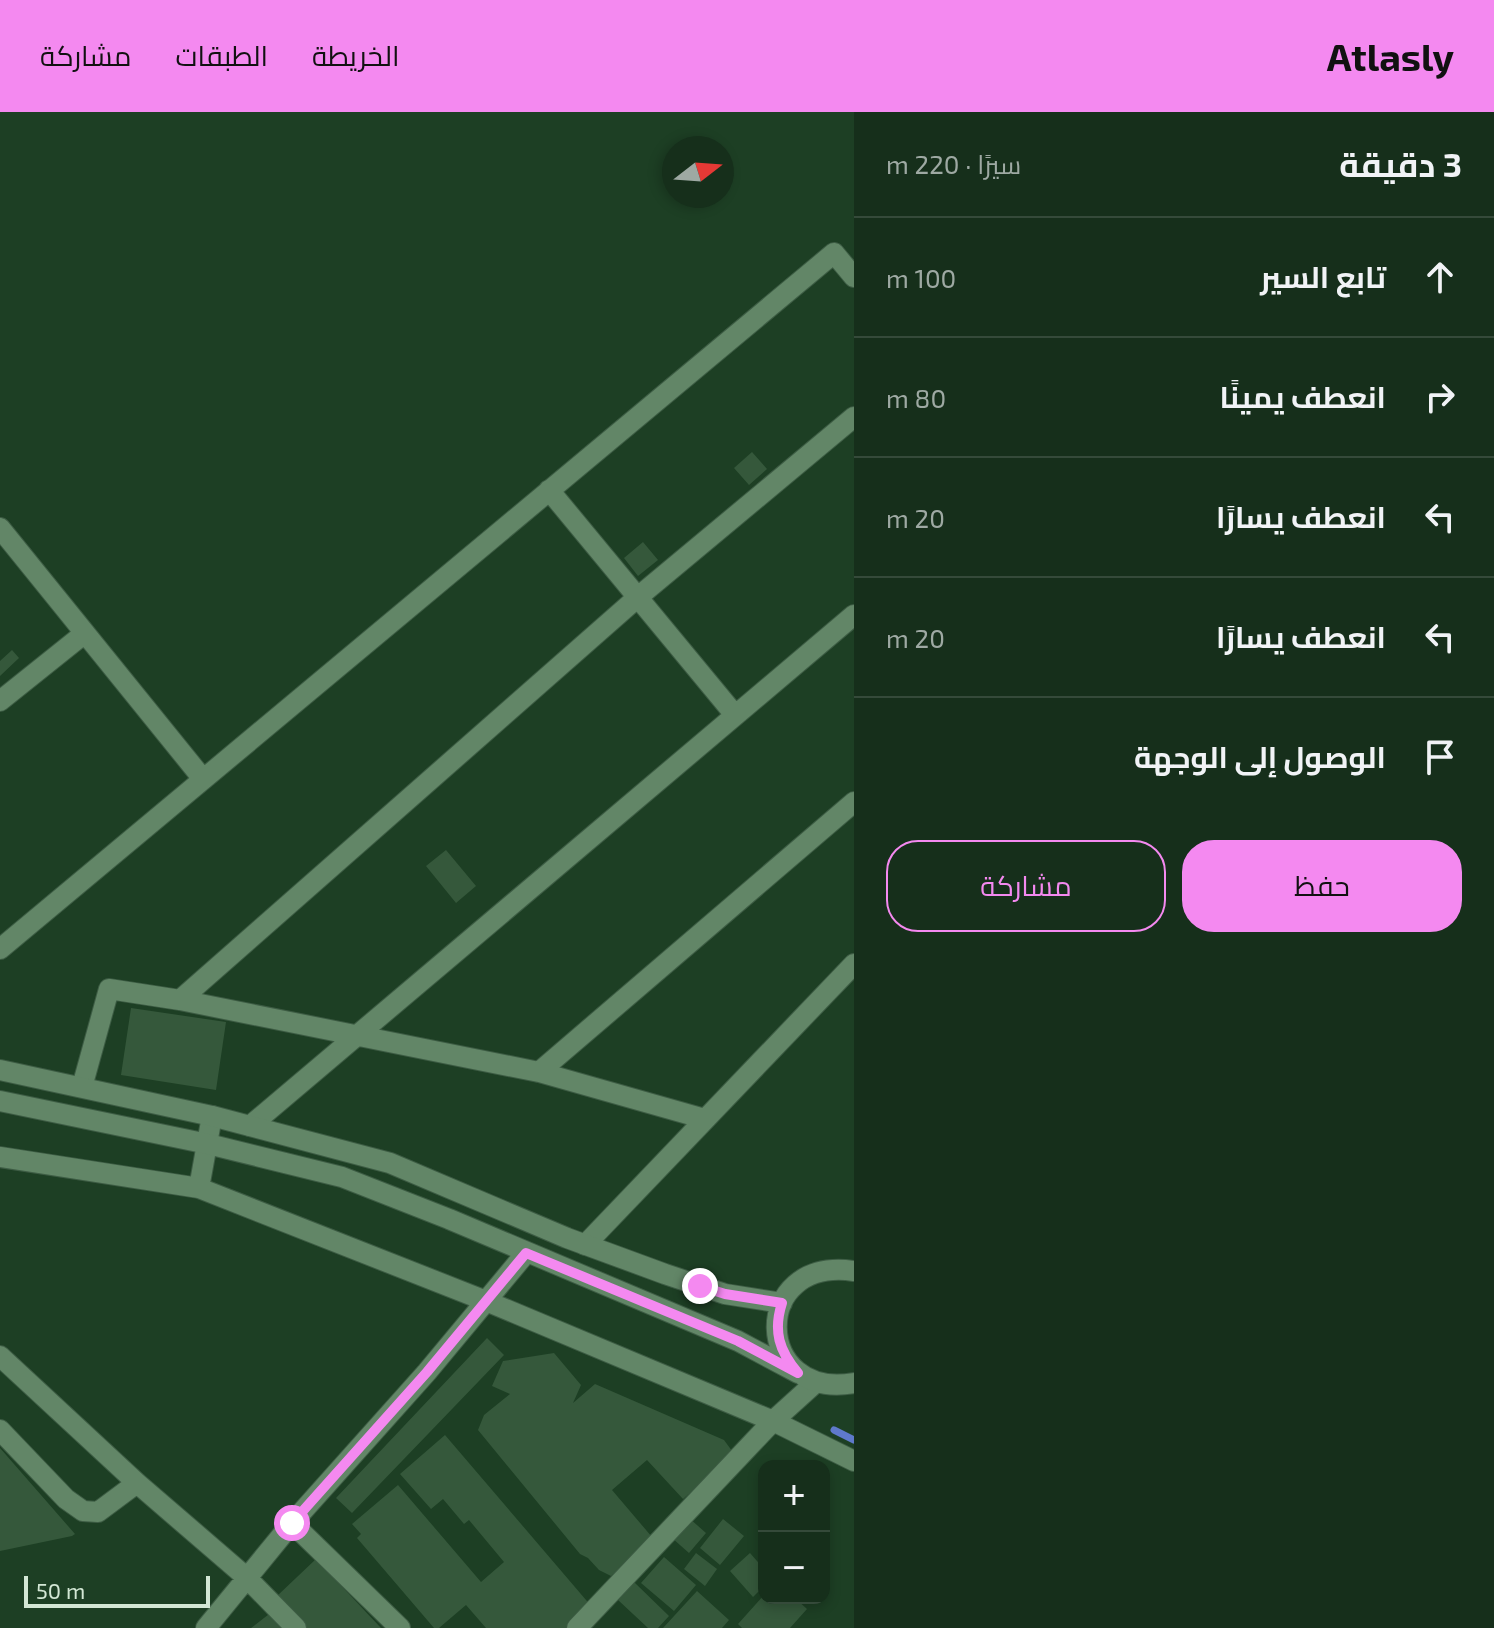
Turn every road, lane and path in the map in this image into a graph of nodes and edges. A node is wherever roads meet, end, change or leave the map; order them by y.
1 (854, 277) edge
2 (854, 417) edge
3 (549, 490) junction
4 (0, 528) edge
5 (638, 597) junction
6 (854, 615) edge
7 (85, 633) junction
8 (0, 701) edge
9 (735, 715) junction
10 (203, 779) junction
11 (854, 802) edge
12 (0, 949) edge
13 (854, 964) edge
14 (180, 1000) junction
15 (356, 1036) junction
16 (0, 1070) edge
17 (539, 1072) junction
18 (82, 1087) junction
19 (0, 1101) edge
20 (212, 1116) junction
21 (705, 1119) junction
22 (250, 1126) junction
23 (208, 1144) junction
24 (0, 1157) edge
25 (199, 1188) junction
26 (585, 1245) junction
27 (526, 1253) junction
28 (854, 1271) edge
29 (486, 1301) junction
30 (782, 1303) junction
31 (0, 1356) edge
32 (806, 1378) junction
33 (854, 1383) edge
34 (773, 1421) junction
35 (0, 1430) edge
36 (854, 1461) edge
37 (137, 1483) junction
38 (292, 1523) junction
39 (246, 1577) junction
40 (206, 1628) edge
41 (296, 1628) edge
42 (400, 1628) edge
43 (577, 1628) edge

1 - 3 street
2 - 5 street
3 - 5 street
3 - 10 street
4 - 7 street
5 - 9 street
5 - 14 street
6 - 9 street
7 - 8 street
7 - 10 street
9 - 15 street
10 - 12 street
11 - 17 street
13 - 21 street
14 - 15 street
14 - 18 street
15 - 17 street
15 - 22 street
16 - 18 street
17 - 21 street
18 - 20 street
19 - 23 street
20 - 22 street
20 - 23 street
21 - 26 street
22 - 26 street
23 - 25 street
23 - 27 street
24 - 25 street
25 - 29 street
26 - 30 street
27 - 29 street
27 - 32 street
28 - 30 street
29 - 34 street
29 - 38 street
30 - 32 street
31 - 37 street
32 - 33 street
32 - 34 street
34 - 36 street
34 - 43 street
35 - 37 street
37 - 39 street
38 - 39 street
38 - 42 street
39 - 40 street
39 - 41 street

